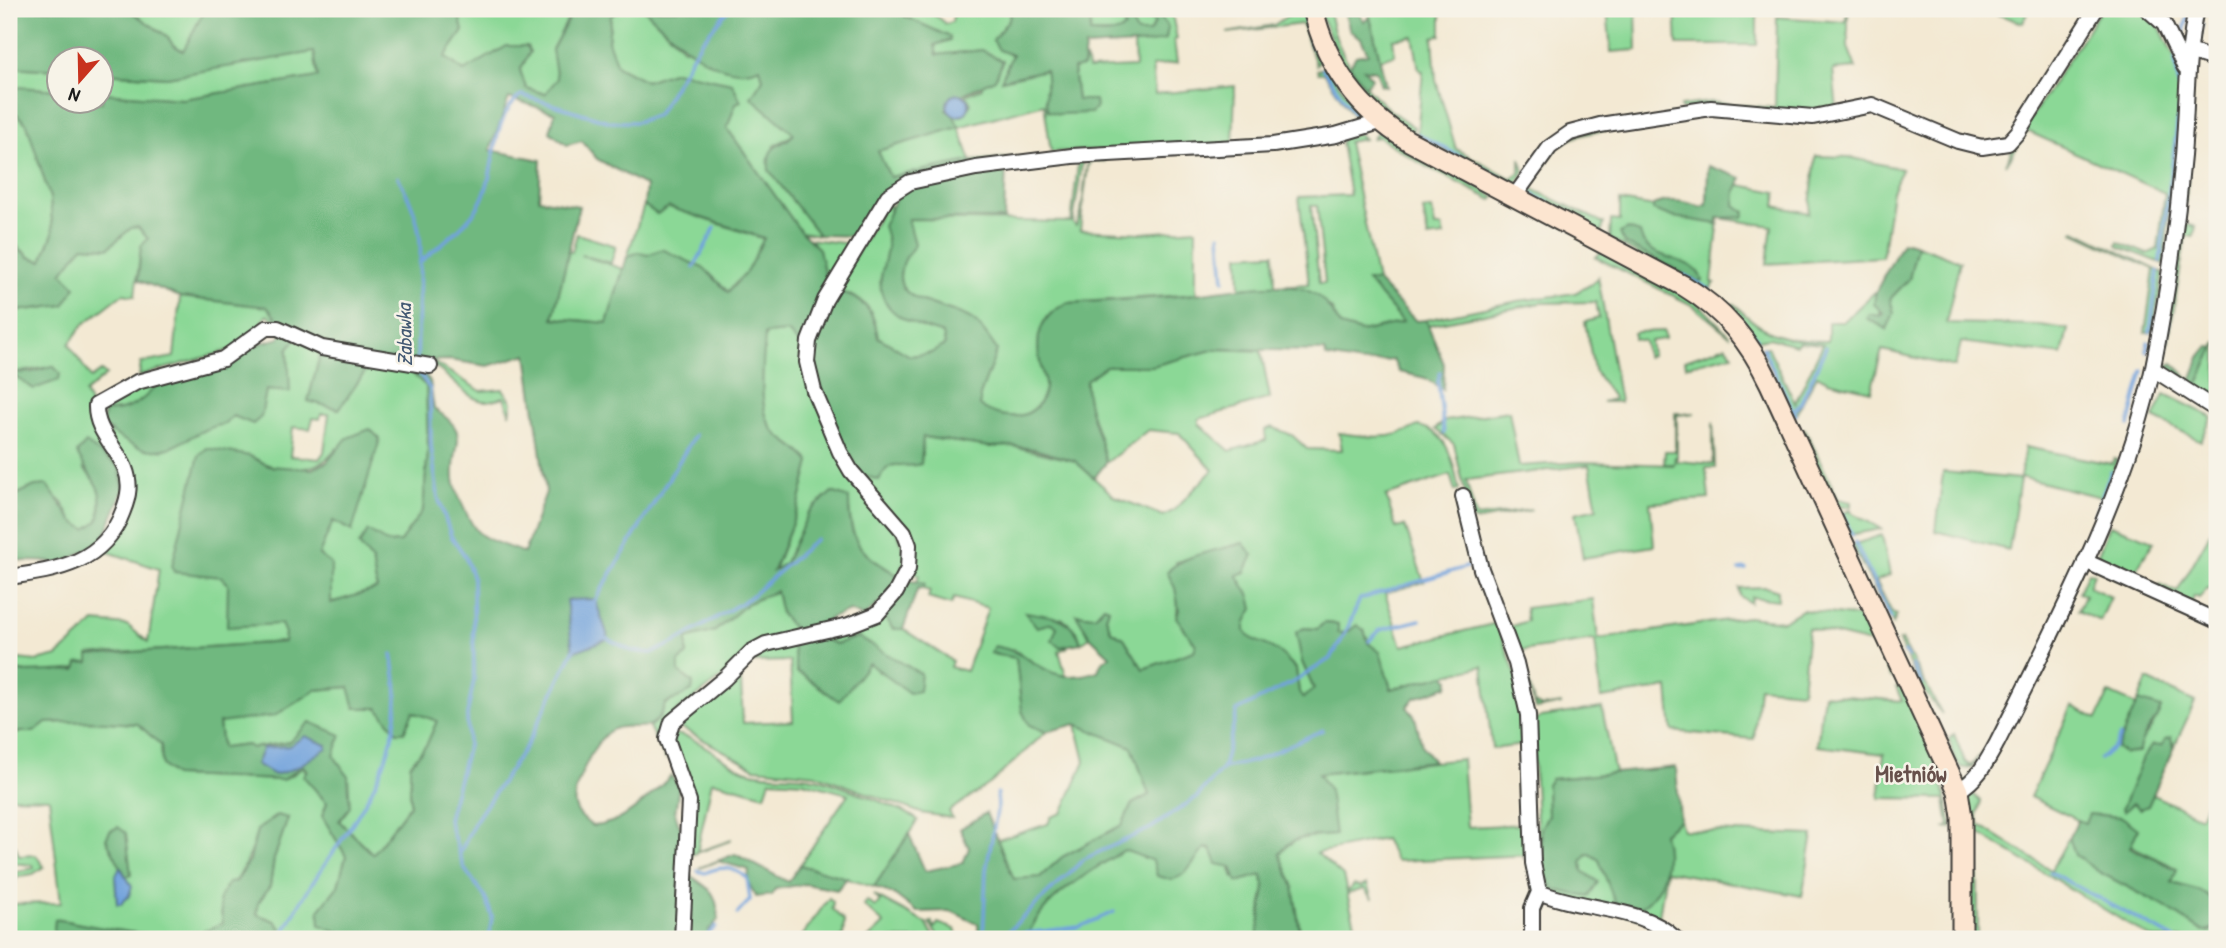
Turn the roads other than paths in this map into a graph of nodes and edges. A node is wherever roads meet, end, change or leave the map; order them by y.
1 (1313, 9) edge
2 (2096, 9) edge
3 (2147, 9) edge
4 (2196, 9) edge
5 (2189, 51) junction
6 (2217, 60) edge
7 (2188, 76) junction
8 (1380, 122) junction
9 (1514, 197) junction
10 (422, 366) dead end
11 (2153, 369) junction
12 (2217, 410) edge
13 (1463, 496) dead end
14 (2085, 561) junction
15 (9, 577) edge
16 (2217, 621) edge
17 (1958, 791) junction
18 (1539, 892) junction
19 (682, 939) edge
20 (1532, 939) edge
21 (1676, 939) edge
22 (1962, 939) edge

1 - 8 street
2 - 9 street
3 - 7 street
4 - 5 street
5 - 6 street
5 - 7 street
7 - 11 street
8 - 9 street
8 - 19 street
9 - 17 street
10 - 15 street
11 - 12 street
11 - 14 street
13 - 18 street
14 - 16 street
14 - 17 street
17 - 22 street
18 - 20 street
18 - 21 street

